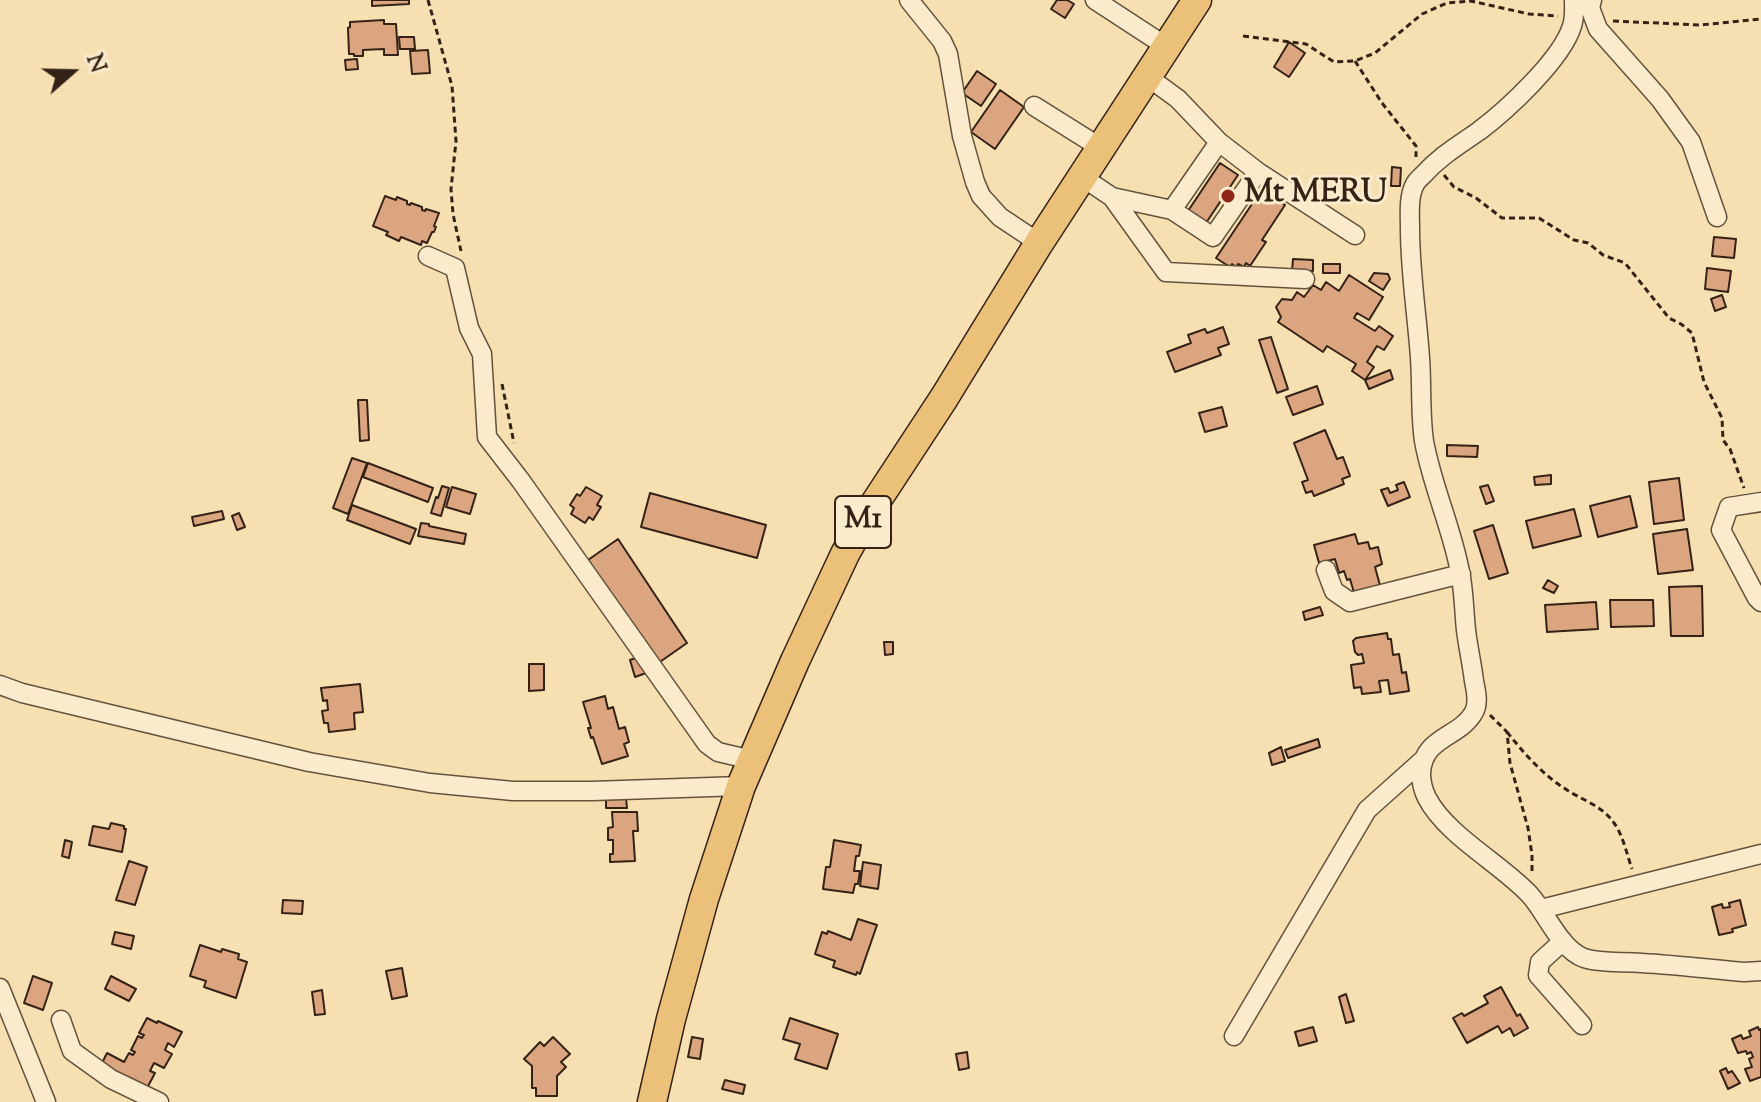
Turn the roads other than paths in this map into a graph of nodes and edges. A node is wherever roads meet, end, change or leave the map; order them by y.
1 (909, 0) edge
2 (1095, 0) edge
3 (1197, 0) edge
4 (1592, 0) edge
5 (1574, 9) edge
6 (1167, 47) junction
7 (1148, 77) junction
8 (1034, 106) dead end
9 (1219, 142) junction
10 (1101, 148) junction
11 (1258, 172) junction
12 (1082, 177) junction
13 (1112, 197) junction
14 (1172, 210) junction
15 (1717, 217) dead end
16 (1355, 235) dead end
17 (1039, 243) junction
18 (428, 256) dead end
19 (1305, 279) dead end
20 (1757, 502) edge
21 (1326, 570) dead end
22 (1461, 574) junction
23 (1761, 602) edge
24 (0, 685) edge
25 (1424, 759) junction
26 (746, 773) junction
27 (1761, 854) edge
28 (1535, 902) junction
29 (1563, 941) junction
30 (1761, 971) edge
31 (0, 988) edge
32 (61, 1020) dead end
33 (1582, 1025) dead end
34 (1234, 1036) dead end
35 (46, 1102) edge
36 (159, 1102) edge
37 (652, 1102) edge

1 - 17 street
2 - 6 street
3 - 6 highway, M1
4 - 15 street
5 - 22 street
6 - 7 highway, M1
7 - 9 street
7 - 10 highway, M1
8 - 10 street
9 - 11 street
9 - 14 street
10 - 12 highway, M1
11 - 14 street
11 - 16 street
12 - 13 street
12 - 17 highway, M1
13 - 14 street
13 - 19 street
17 - 26 highway, M1
18 - 26 street
20 - 23 street
21 - 22 street
22 - 25 street
24 - 26 street
25 - 28 street
25 - 34 street
26 - 37 highway, M1
27 - 28 street
28 - 29 street
29 - 30 street
29 - 33 street
31 - 35 street
32 - 36 street

